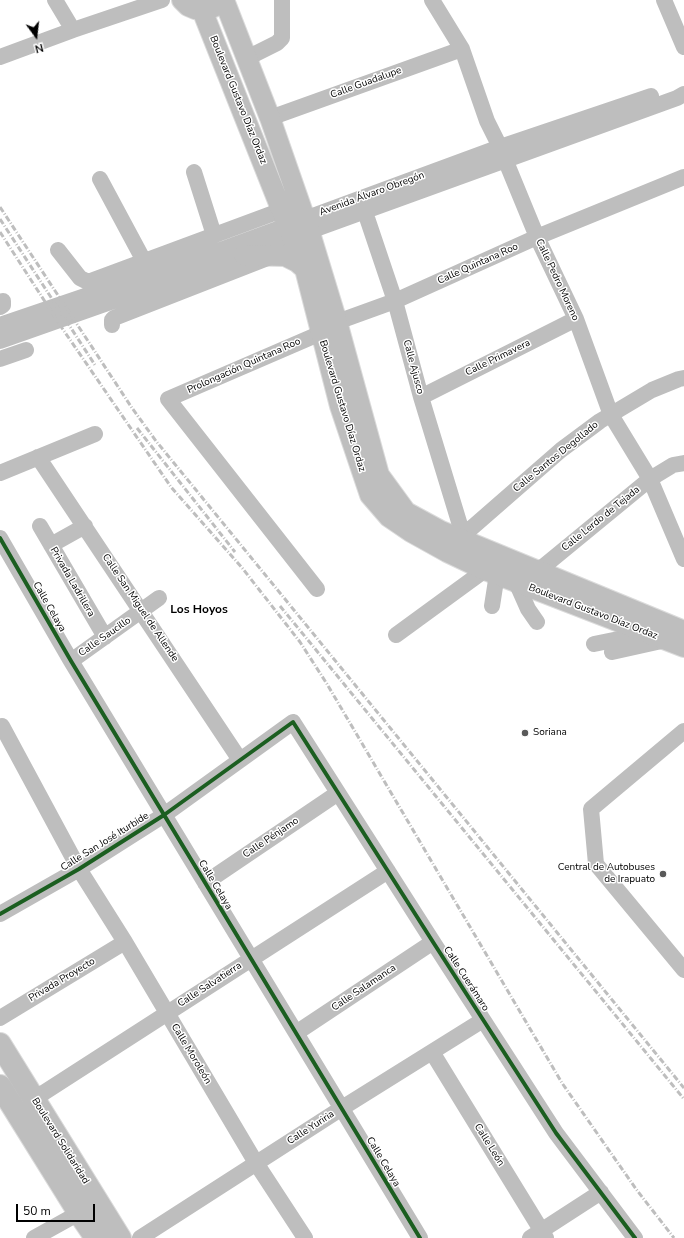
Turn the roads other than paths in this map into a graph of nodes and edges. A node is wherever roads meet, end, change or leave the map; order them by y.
1 (55, 0) edge
2 (162, 0) edge
3 (182, 0) edge
4 (221, 0) edge
5 (224, 0) edge
6 (282, 0) edge
7 (432, 0) edge
8 (664, 0) edge
9 (202, 10) junction
10 (74, 30) junction
11 (684, 47) edge
12 (462, 48) junction
13 (0, 57) edge
14 (247, 58) junction
15 (684, 87) edge
16 (684, 94) edge
17 (270, 118) junction
18 (487, 120) junction
19 (526, 138) junction
20 (503, 153) junction
21 (194, 172) dead end
22 (100, 178) dead end
23 (684, 178) edge
24 (362, 204) junction
25 (295, 224) junction
26 (214, 235) junction
27 (537, 237) junction
28 (58, 250) dead end
29 (244, 255) junction
30 (276, 255) junction
31 (144, 261) junction
32 (305, 269) junction
33 (395, 301) junction
34 (63, 311) junction
35 (576, 319) junction
36 (337, 322) junction
37 (112, 324) dead end
38 (0, 325) edge
39 (321, 333) junction
40 (0, 341) edge
41 (26, 350) dead end
42 (0, 359) edge
43 (684, 378) edge
44 (421, 396) junction
45 (611, 415) junction
46 (95, 434) dead end
47 (38, 457) junction
48 (684, 463) edge
49 (0, 473) edge
50 (650, 479) junction
51 (40, 526) dead end
52 (85, 526) junction
53 (461, 537) junction
54 (0, 538) edge
55 (51, 545) junction
56 (684, 559) edge
57 (491, 572) junction
58 (527, 580) junction
59 (317, 589) dead end
60 (160, 598) dead end
61 (492, 606) dead end
62 (142, 611) junction
63 (537, 622) dead end
64 (684, 631) edge
65 (396, 635) dead end
66 (105, 637) junction
67 (657, 637) junction
68 (594, 644) dead end
69 (684, 647) edge
70 (612, 652) dead end
71 (71, 661) junction
72 (293, 722) joint
73 (2, 726) dead end
74 (684, 731) edge
75 (240, 760) junction
76 (338, 793) junction
77 (164, 815) junction
78 (79, 869) junction
79 (388, 871) junction
80 (205, 883) junction
81 (0, 914) edge
82 (125, 942) junction
83 (433, 942) junction
84 (251, 958) junction
85 (684, 970) edge
86 (167, 1013) junction
87 (0, 1018) edge
88 (483, 1020) junction
89 (296, 1033) junction
90 (0, 1044) edge
91 (432, 1052) junction
92 (0, 1086) edge
93 (34, 1099) junction
94 (342, 1108) junction
95 (256, 1163) junction
96 (601, 1192) junction
97 (99, 1203) junction
98 (79, 1214) junction
99 (539, 1236) edge
100 (34, 1238) edge
101 (96, 1238) edge
102 (120, 1238) edge
103 (140, 1238) edge
104 (305, 1238) edge
105 (420, 1238) edge
106 (635, 1238) edge

1 - 10 street
2 - 10 street
3 - 9 main road
4 - 9 main road
5 - 14 main road, Boulevard Gustavo Díaz Ordaz
6 - 14 street
7 - 12 street, Calle Pedro Moreno
8 - 11 street
9 - 25 main road, Boulevard Gustavo Díaz Ordaz
10 - 13 street
12 - 17 street, Calle Guadalupe
12 - 18 street, Calle Pedro Moreno
14 - 17 main road, Boulevard Gustavo Díaz Ordaz
15 - 19 street, Avenida Álvaro Obregón
16 - 20 street, Avenida Álvaro Obregón
17 - 25 main road, Boulevard Gustavo Díaz Ordaz
18 - 19 street
18 - 20 street, Calle Pedro Moreno
19 - 20 street, Avenida Álvaro Obregón
20 - 24 street, Avenida Álvaro Obregón
20 - 27 street, Calle Pedro Moreno
21 - 26 street
22 - 31 street
23 - 27 street, Calle Quintana Roo
24 - 25 street, Avenida Álvaro Obregón
24 - 33 street, Calle Ajusco
25 - 26 street
25 - 29 street, Avenida Álvaro Obregón
25 - 32 main road, Boulevard Gustavo Díaz Ordaz
25 - 34 street, Avenida Álvaro Obregón
25 - 36 main road, Boulevard Gustavo Díaz Ordaz
26 - 31 street
27 - 33 street, Calle Quintana Roo
27 - 35 street, Calle Pedro Moreno
28 - 31 street
29 - 30 main road
29 - 34 street, Avenida Álvaro Obregón
30 - 32 main road
30 - 37 street
32 - 39 main road, Boulevard Gustavo Díaz Ordaz
33 - 36 street, Calle Quintana Roo
33 - 44 street, Calle Ajusco
34 - 38 street
34 - 40 street
35 - 44 street, Calle Primavera
35 - 45 street, Calle Pedro Moreno
36 - 53 main road, Boulevard Gustavo Díaz Ordaz
39 - 57 main road, Boulevard Gustavo Díaz Ordaz
39 - 59 street, Prolongación Quintana Roo
41 - 42 street
43 - 45 street, Calle Santos Degollado
44 - 53 street, Calle Ajusco
45 - 50 street, Calle Pedro Moreno
45 - 53 street, Calle Santos Degollado
46 - 47 street
47 - 49 street
47 - 52 street, Calle San Miguel de Allende
48 - 50 street, Calle Lerdo de Tejada
50 - 56 street, Calle Pedro Moreno
50 - 58 street, Calle Lerdo de Tejada
51 - 55 street, Privada Ladrillera
52 - 55 street
52 - 62 street, Calle San Miguel de Allende
53 - 58 main road, Boulevard Gustavo Díaz Ordaz
54 - 71 street, Calle Celaya
55 - 66 street, Privada Ladrillera
57 - 58 main road, Boulevard Gustavo Díaz Ordaz
57 - 61 street
57 - 65 street
58 - 63 street
58 - 64 main road, Boulevard Gustavo Díaz Ordaz
58 - 67 main road, Boulevard Gustavo Díaz Ordaz
60 - 62 street, Calle Saucillo
62 - 66 street, Calle Saucillo
62 - 75 street, Calle San Miguel de Allende
66 - 71 street, Calle Saucillo
67 - 68 street
67 - 69 main road, Boulevard Gustavo Díaz Ordaz
67 - 70 street
71 - 77 street, Calle Celaya
72 - 75 street, Calle San José Iturbide
72 - 76 street, Calle Cuerámaro
73 - 78 street, Calle Moroleón
74 - 85 street
75 - 77 street, Calle San José Iturbide
76 - 79 street, Calle Cuerámaro
76 - 80 street, Calle Pénjamo
77 - 78 street, Calle San José Iturbide
77 - 80 street, Calle Celaya
78 - 81 street, Calle San José Iturbide
78 - 82 street, Calle Moroleón
79 - 83 street, Calle Cuerámaro
79 - 84 street, Calle Salvatierra
80 - 84 street, Calle Celaya
82 - 86 street, Calle Moroleón
82 - 87 street, Privada Proyecto
83 - 88 street, Calle Cuerámaro
83 - 89 street, Calle Salamanca
84 - 86 street, Calle Salvatierra
84 - 89 street, Calle Celaya
86 - 93 street, Calle Salvatierra
86 - 95 street, Calle Moroleón
88 - 91 street, Calle Yuriria
88 - 96 street, Calle Cuerámaro
89 - 94 street, Calle Celaya
90 - 93 highway, Boulevard Solidaridad
91 - 94 street, Calle Yuriria
91 - 99 street, Calle León
92 - 98 highway
93 - 97 highway, Boulevard Solidaridad
94 - 95 street, Calle Yuriria
94 - 105 street, Calle Celaya
95 - 103 street, Calle Yuriria
95 - 104 street, Calle Moroleón
96 - 99 street
96 - 106 street, Calle Cuerámaro
97 - 98 highway
97 - 102 highway, Boulevard Solidaridad
98 - 100 street
98 - 101 highway

